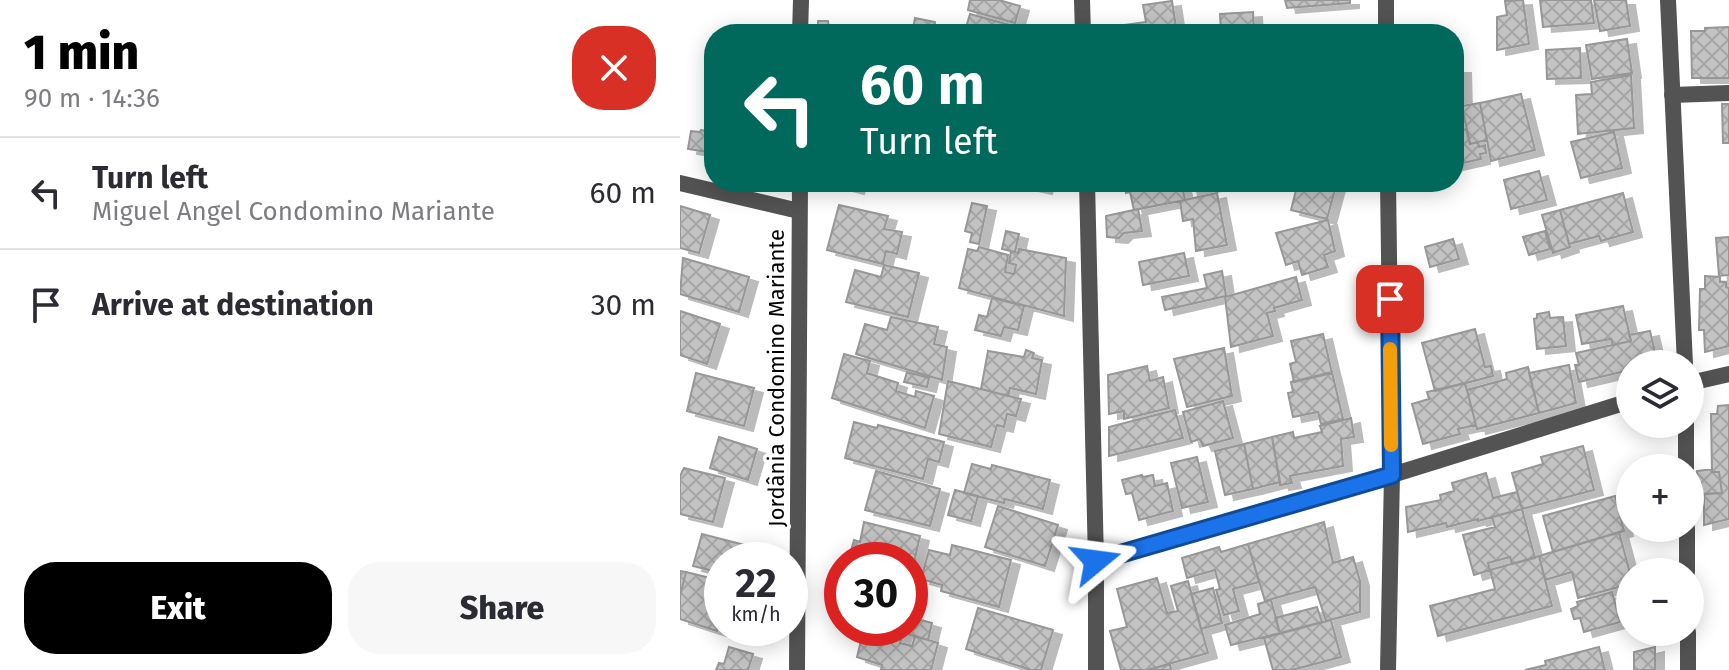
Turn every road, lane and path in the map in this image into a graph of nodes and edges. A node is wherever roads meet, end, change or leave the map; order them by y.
1 (801, 0) edge
2 (1082, 0) edge
3 (1386, 0) edge
4 (1668, 0) edge
5 (800, 24) edge
6 (1083, 24) edge
7 (1386, 24) edge
8 (1729, 93) edge
9 (1672, 95) junction
10 (680, 183) edge
11 (704, 189) edge
12 (718, 192) edge
13 (800, 192) edge
14 (1087, 192) edge
15 (1388, 192) edge
16 (799, 211) junction
17 (1684, 350) edge
18 (1729, 374) edge
19 (1704, 380) edge
20 (1616, 405) edge
21 (1392, 475) junction
22 (1096, 561) junction
23 (1688, 646) edge
24 (797, 670) edge
25 (1096, 670) edge
26 (1388, 670) edge
27 (1688, 670) edge

1 - 5 street
2 - 6 street
3 - 7 street
4 - 9 street
8 - 9 street
9 - 17 street
10 - 11 street
12 - 16 street
13 - 16 street, Jordânia Condomino Mariante
14 - 22 street
15 - 21 street
16 - 24 street, Jordânia Condomino Mariante
18 - 19 street
20 - 21 street
21 - 22 street
21 - 26 street
22 - 25 street
23 - 27 street

